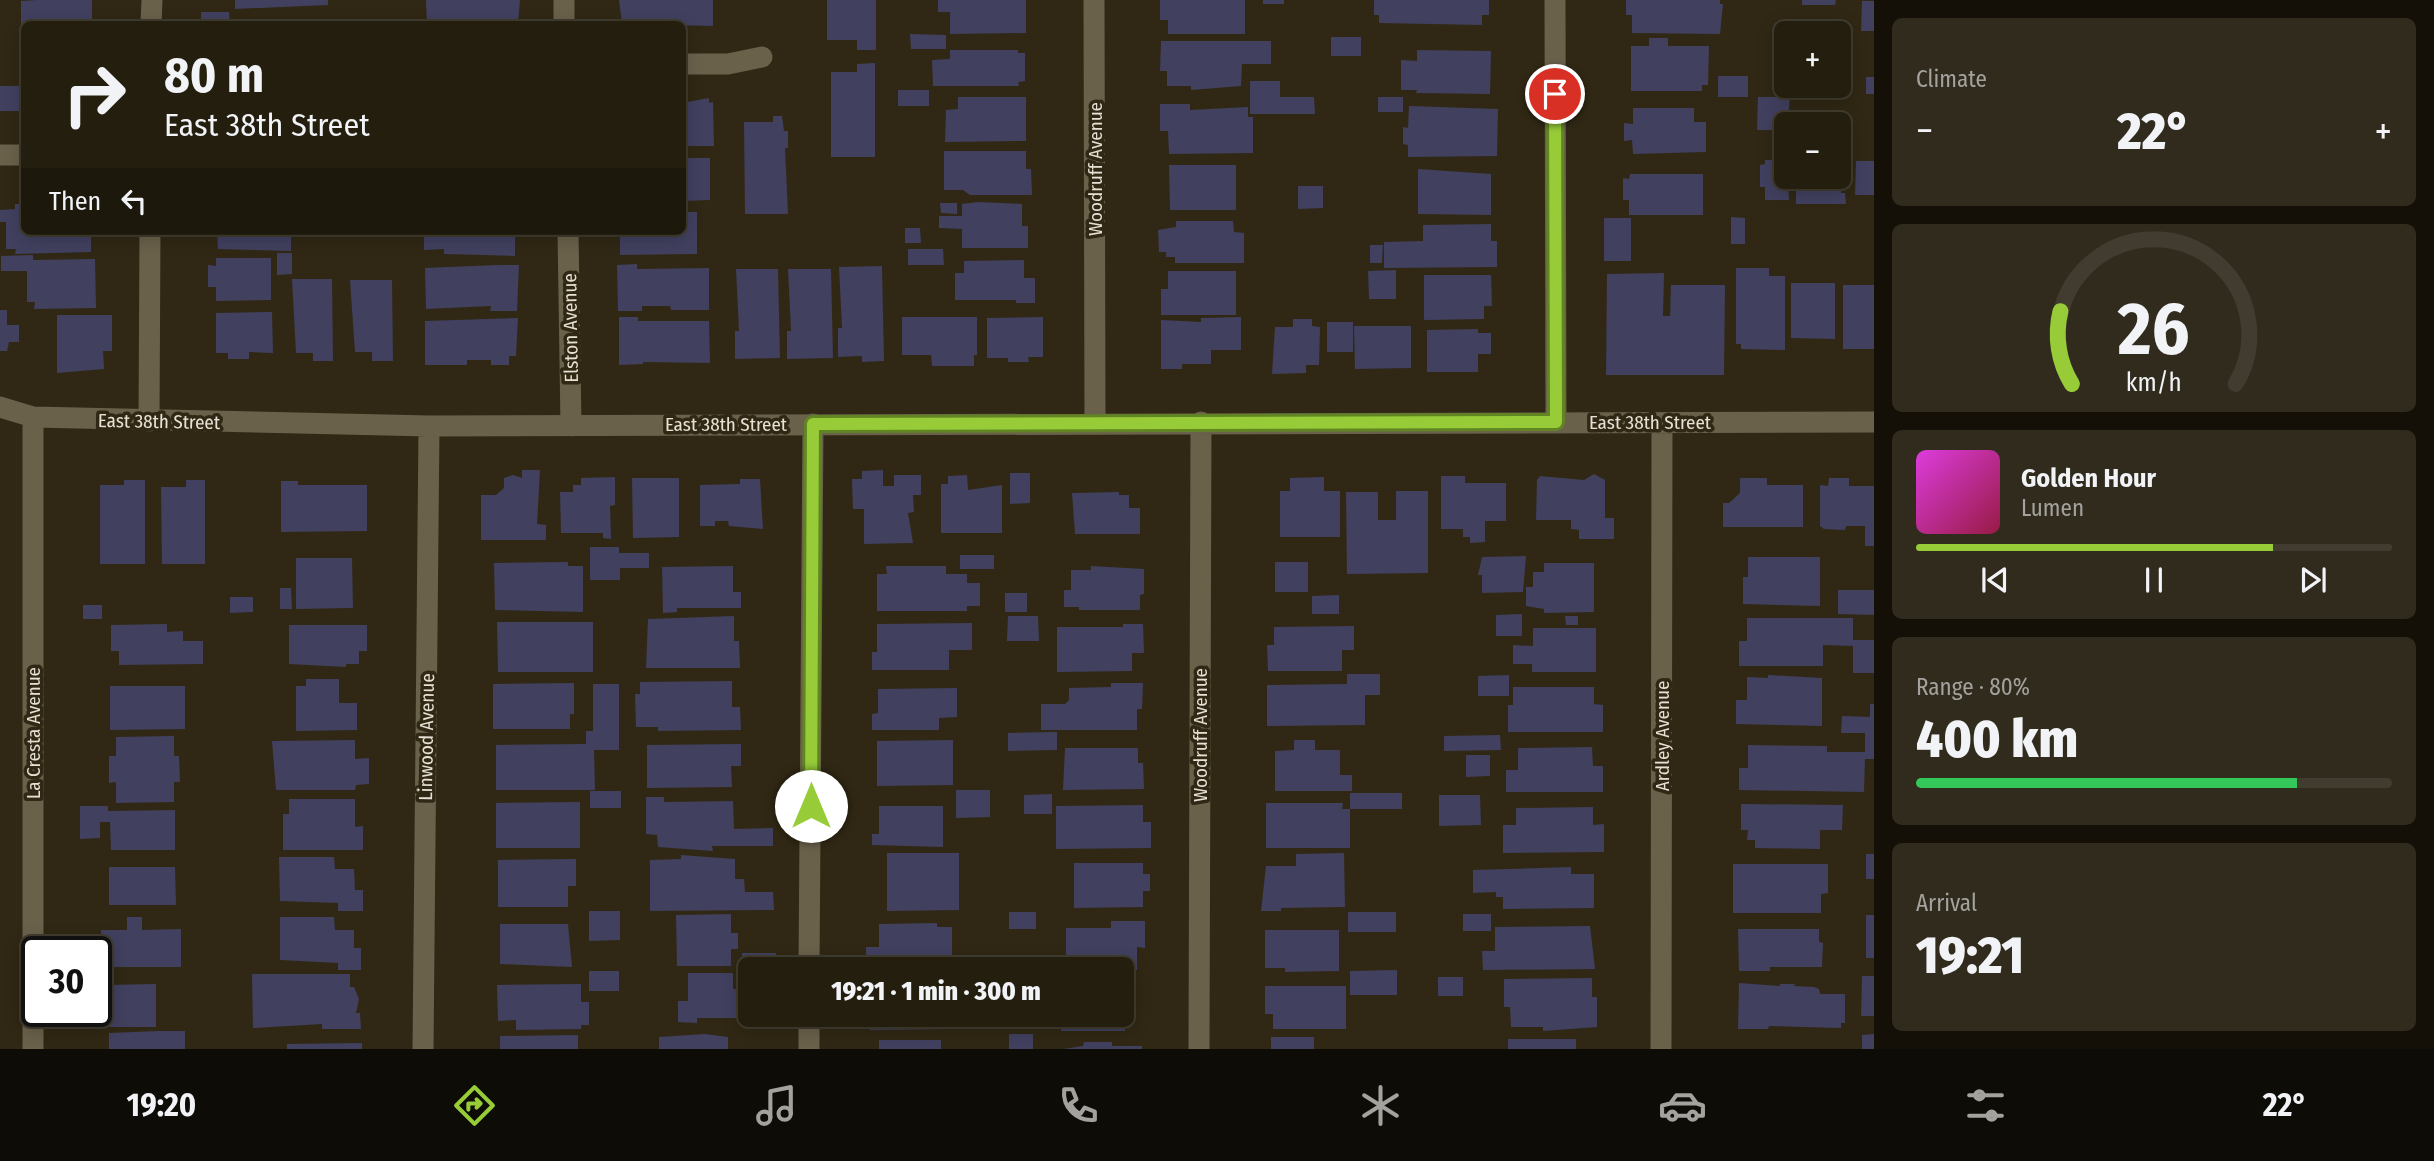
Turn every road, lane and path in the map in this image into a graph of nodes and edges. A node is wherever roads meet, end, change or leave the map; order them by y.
1 (152, 0) edge
2 (564, 0) edge
3 (1094, 0) edge
4 (1555, 0) edge
5 (151, 21) edge
6 (564, 21) edge
7 (762, 57) dead end
8 (686, 64) edge
9 (0, 155) edge
10 (21, 155) edge
11 (150, 235) edge
12 (568, 235) edge
13 (0, 407) edge
14 (33, 418) junction
15 (149, 421) junction
16 (1095, 422) junction
17 (1200, 422) junction
18 (1556, 422) junction
19 (1874, 422) edge
20 (1662, 423) junction
21 (813, 424) junction
22 (429, 426) junction
23 (571, 426) junction
24 (809, 957) edge
25 (809, 1027) edge
26 (33, 1049) edge
27 (423, 1049) edge
28 (809, 1049) edge
29 (1199, 1049) edge
30 (1661, 1049) edge

1 - 5 street
2 - 6 street
3 - 16 street, Woodruff Avenue
4 - 18 street
7 - 8 street
9 - 10 street
11 - 15 street
12 - 23 street, Elston Avenue
13 - 14 street, East 38th Street
14 - 15 street, East 38th Street
14 - 26 street, La Cresta Avenue
15 - 22 street, East 38th Street
16 - 17 street, East 38th Street
16 - 21 street, East 38th Street
17 - 18 street, East 38th Street
17 - 29 street, Woodruff Avenue
18 - 20 street, East 38th Street
19 - 20 street, East 38th Street
20 - 30 street, Ardley Avenue
21 - 23 street, East 38th Street
21 - 24 street
22 - 23 street, East 38th Street
22 - 27 street, Linwood Avenue
25 - 28 street

